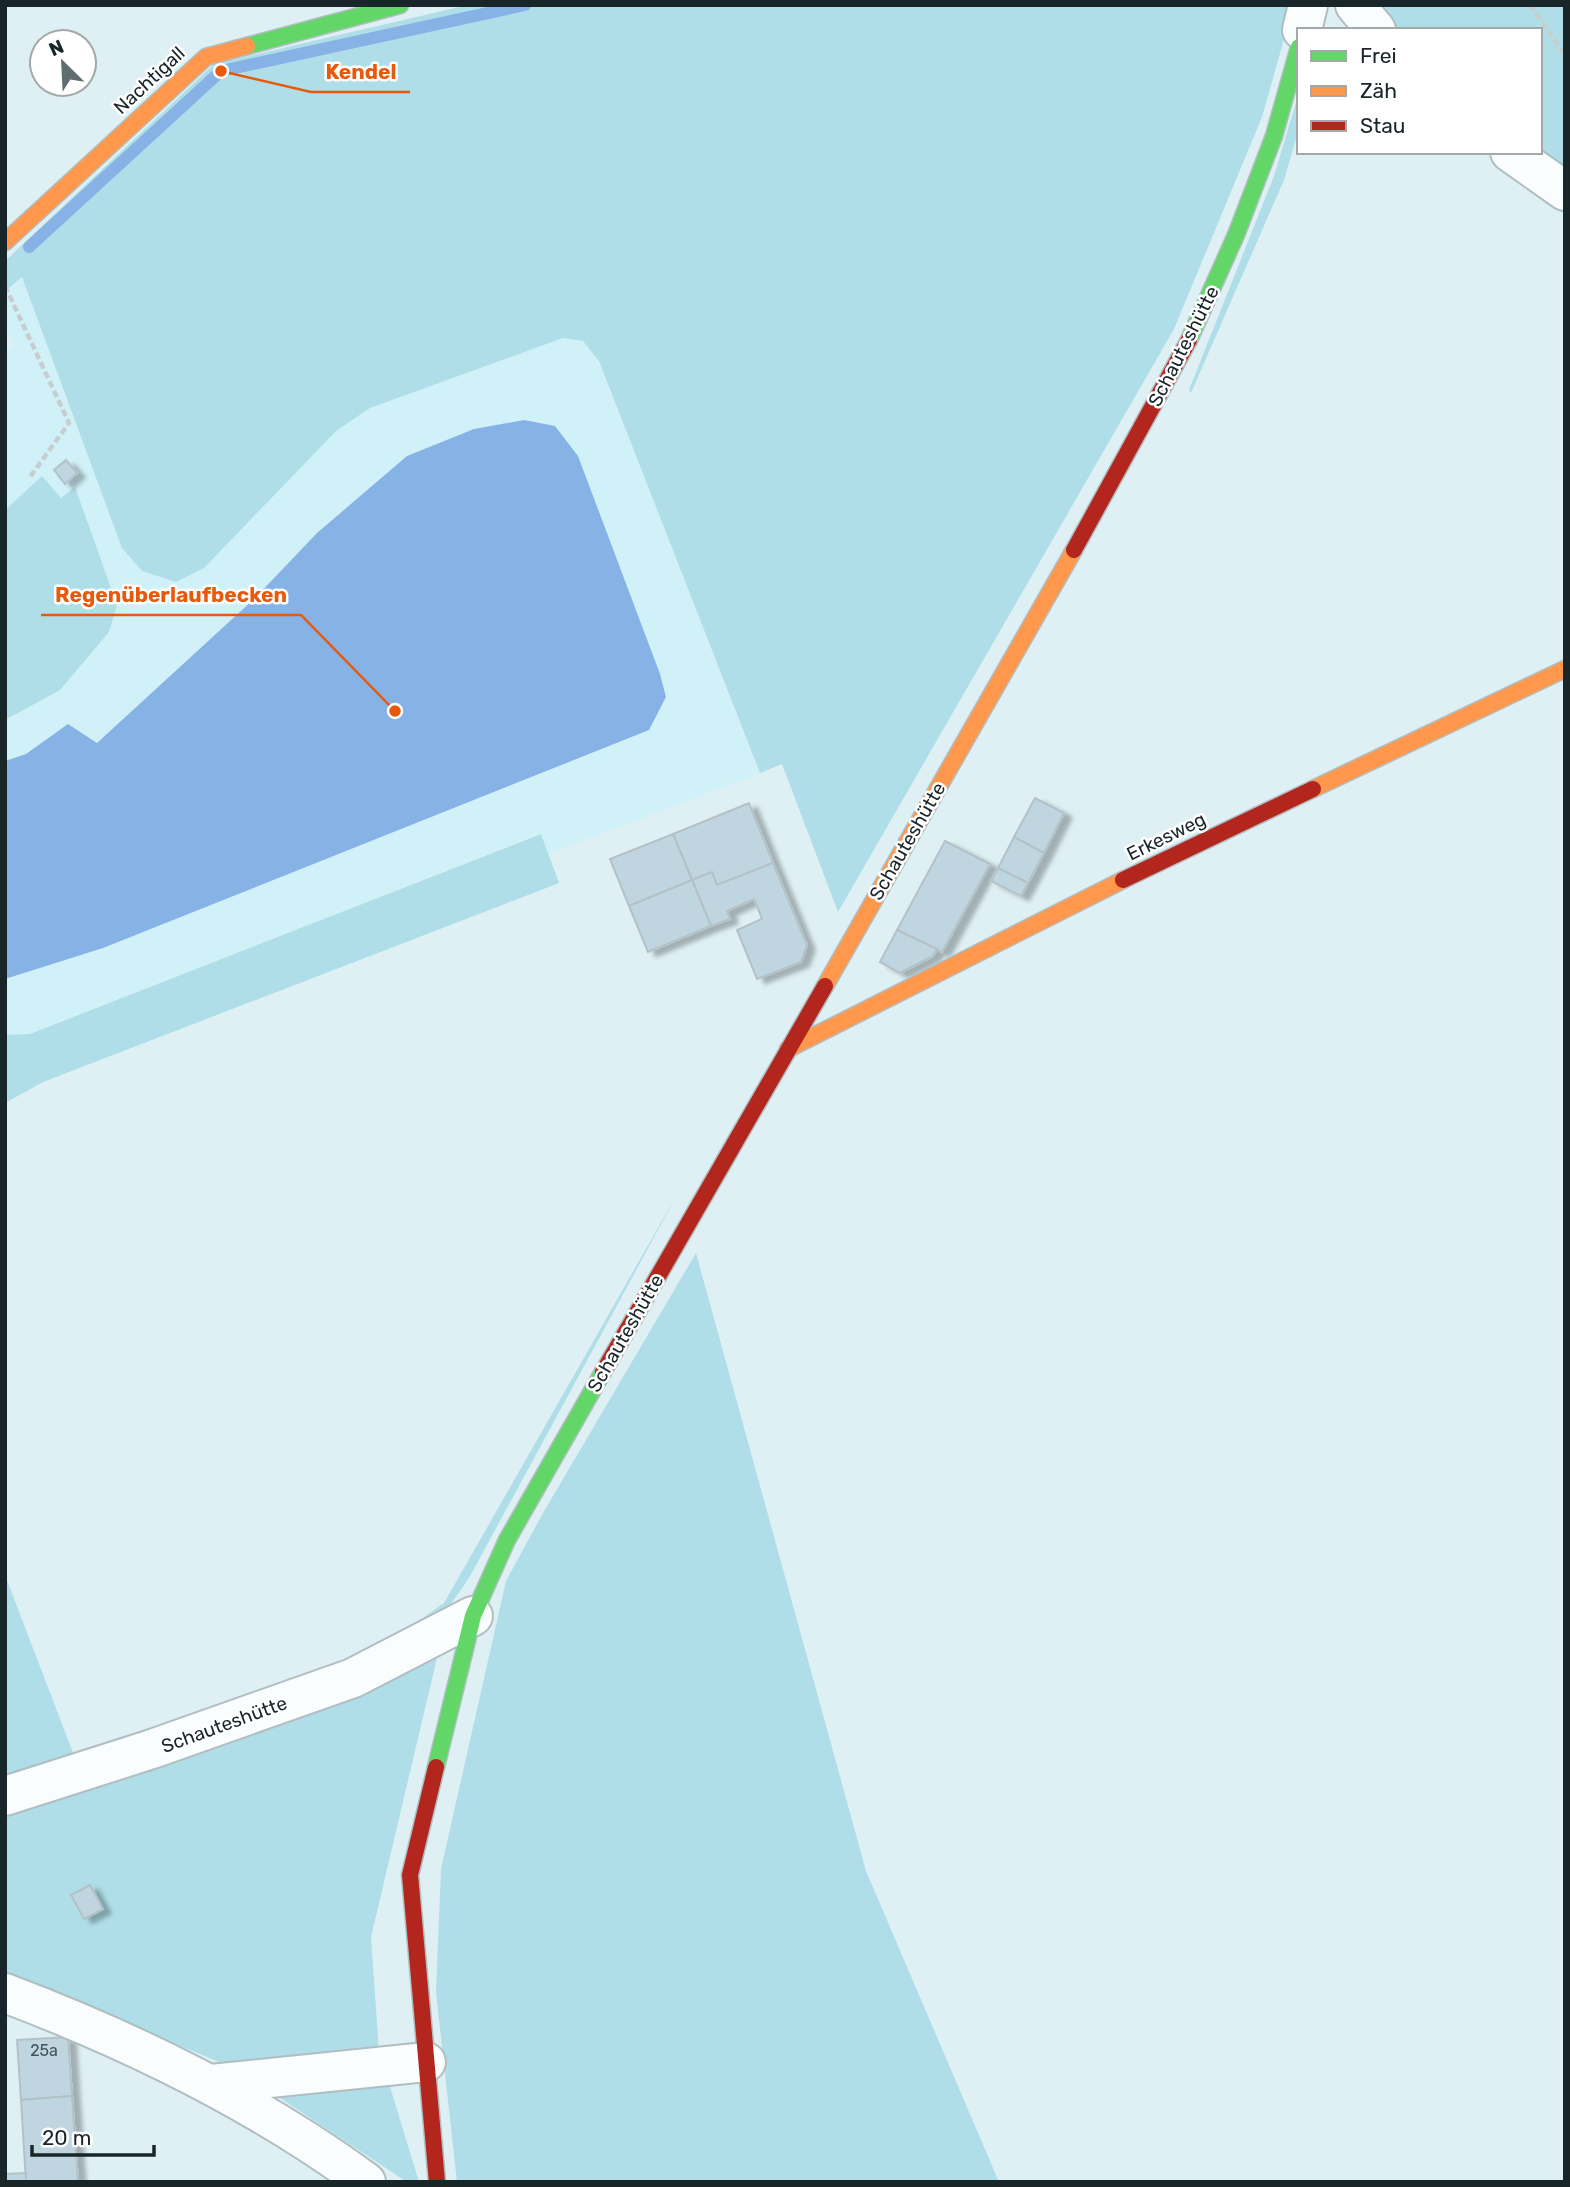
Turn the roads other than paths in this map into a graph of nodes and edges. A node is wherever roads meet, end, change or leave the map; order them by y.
1 (400, 5) edge
2 (1308, 5) edge
3 (1354, 5) edge
4 (1302, 28) edge
5 (1375, 28) edge
6 (1297, 54) edge
7 (1513, 154) edge
8 (1565, 191) edge
9 (5, 242) edge
10 (1565, 668) edge
11 (788, 1049) junction
12 (473, 1616) junction
13 (5, 1796) edge
14 (5, 1993) edge
15 (426, 2062) junction
16 (211, 2084) junction
17 (366, 2182) edge
18 (437, 2182) edge

1 - 9 street, Nachtigall
2 - 4 street
3 - 5 street
6 - 11 street, Schauteshütte
7 - 8 street
10 - 11 street, Erkesweg
11 - 12 street, Schauteshütte
12 - 13 street, Schauteshütte
12 - 15 street, Schauteshütte
14 - 16 street
15 - 16 street
15 - 18 street, Schauteshütte
16 - 17 street

